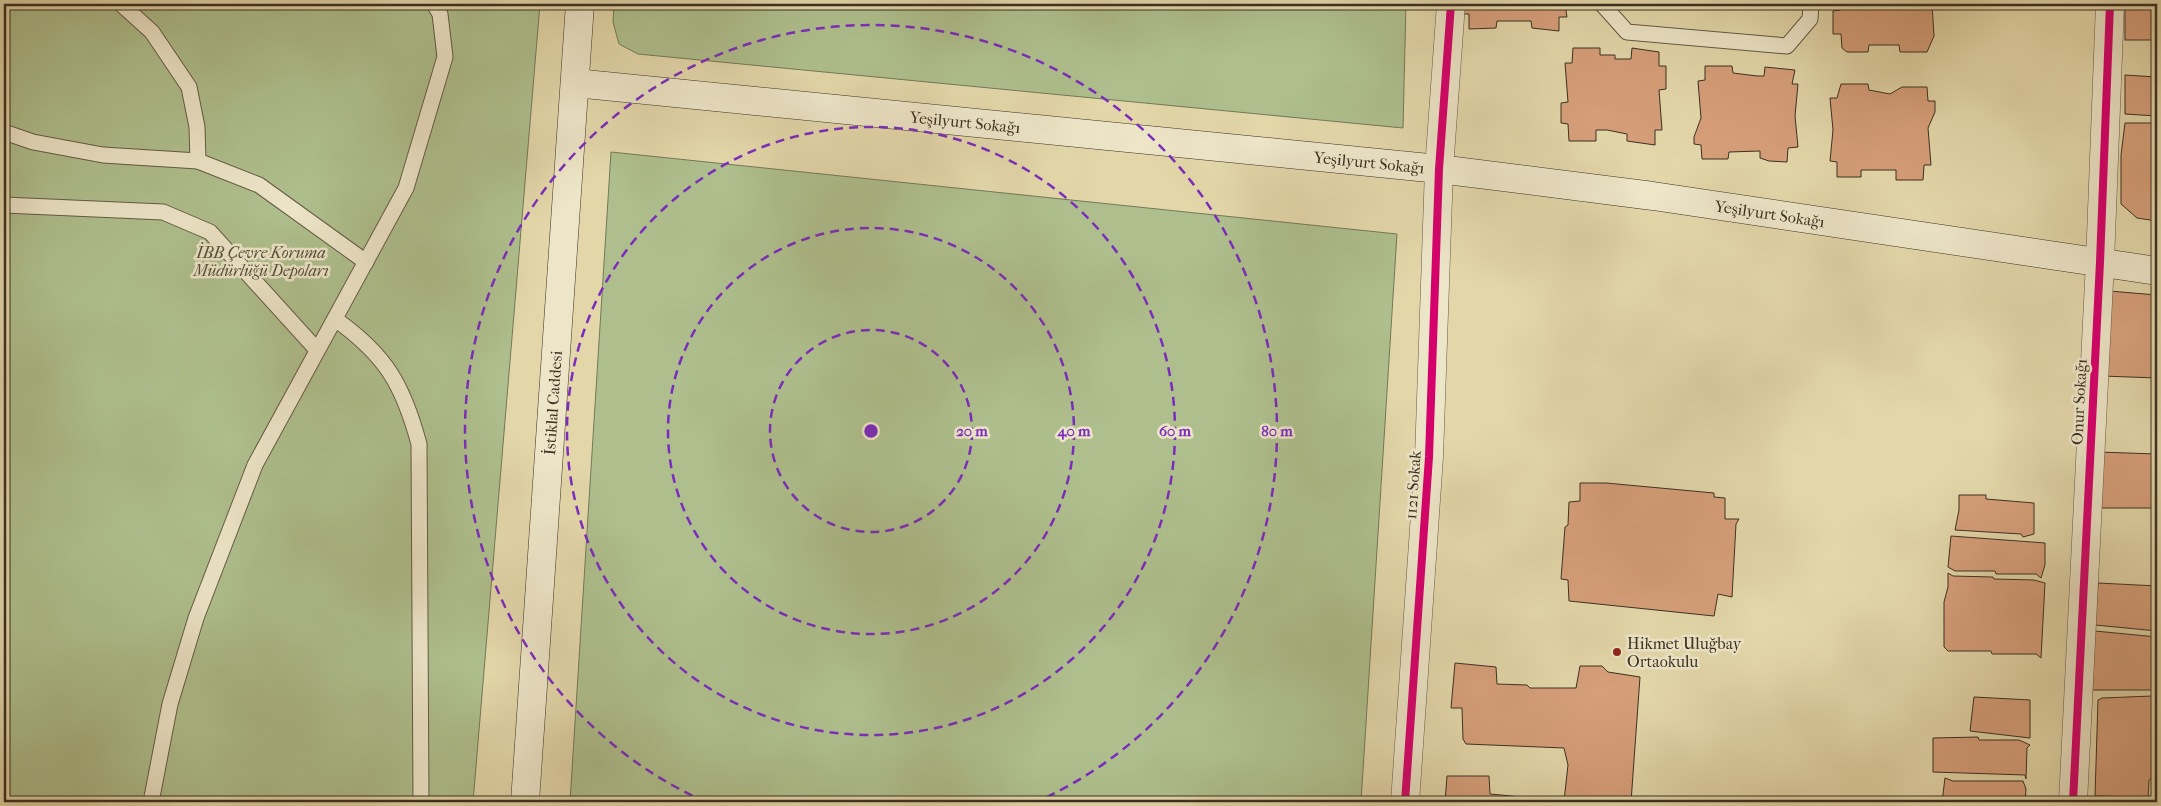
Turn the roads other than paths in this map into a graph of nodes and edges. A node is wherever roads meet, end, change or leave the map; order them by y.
1 (121, 4) edge
2 (434, 4) edge
3 (580, 4) edge
4 (1452, 4) edge
5 (1602, 4) edge
6 (1811, 4) edge
7 (2110, 4) edge
8 (575, 83) junction
9 (4, 132) edge
10 (198, 161) junction
11 (1439, 169) junction
12 (4, 205) edge
13 (366, 262) junction
14 (2100, 262) junction
15 (2157, 271) edge
16 (335, 319) junction
17 (317, 350) junction
18 (151, 802) edge
19 (421, 802) edge
20 (525, 802) edge
21 (1405, 802) edge
22 (2073, 802) edge

1 - 10 lane
2 - 13 lane
3 - 8 main road, İstiklal Caddesi
4 - 11 main road, 1121 Sokak
5 - 6 lane
7 - 14 main road, Onur Sokağı
8 - 11 main road, Yeşilyurt Sokağı
8 - 20 main road, İstiklal Caddesi
9 - 10 lane
10 - 13 lane
11 - 14 main road, Yeşilyurt Sokağı
11 - 21 main road, 1121 Sokak
12 - 17 lane
13 - 16 lane
14 - 15 main road, Yeşilyurt Sokağı
14 - 22 main road, Onur Sokağı
16 - 17 lane
16 - 19 lane
17 - 18 lane

